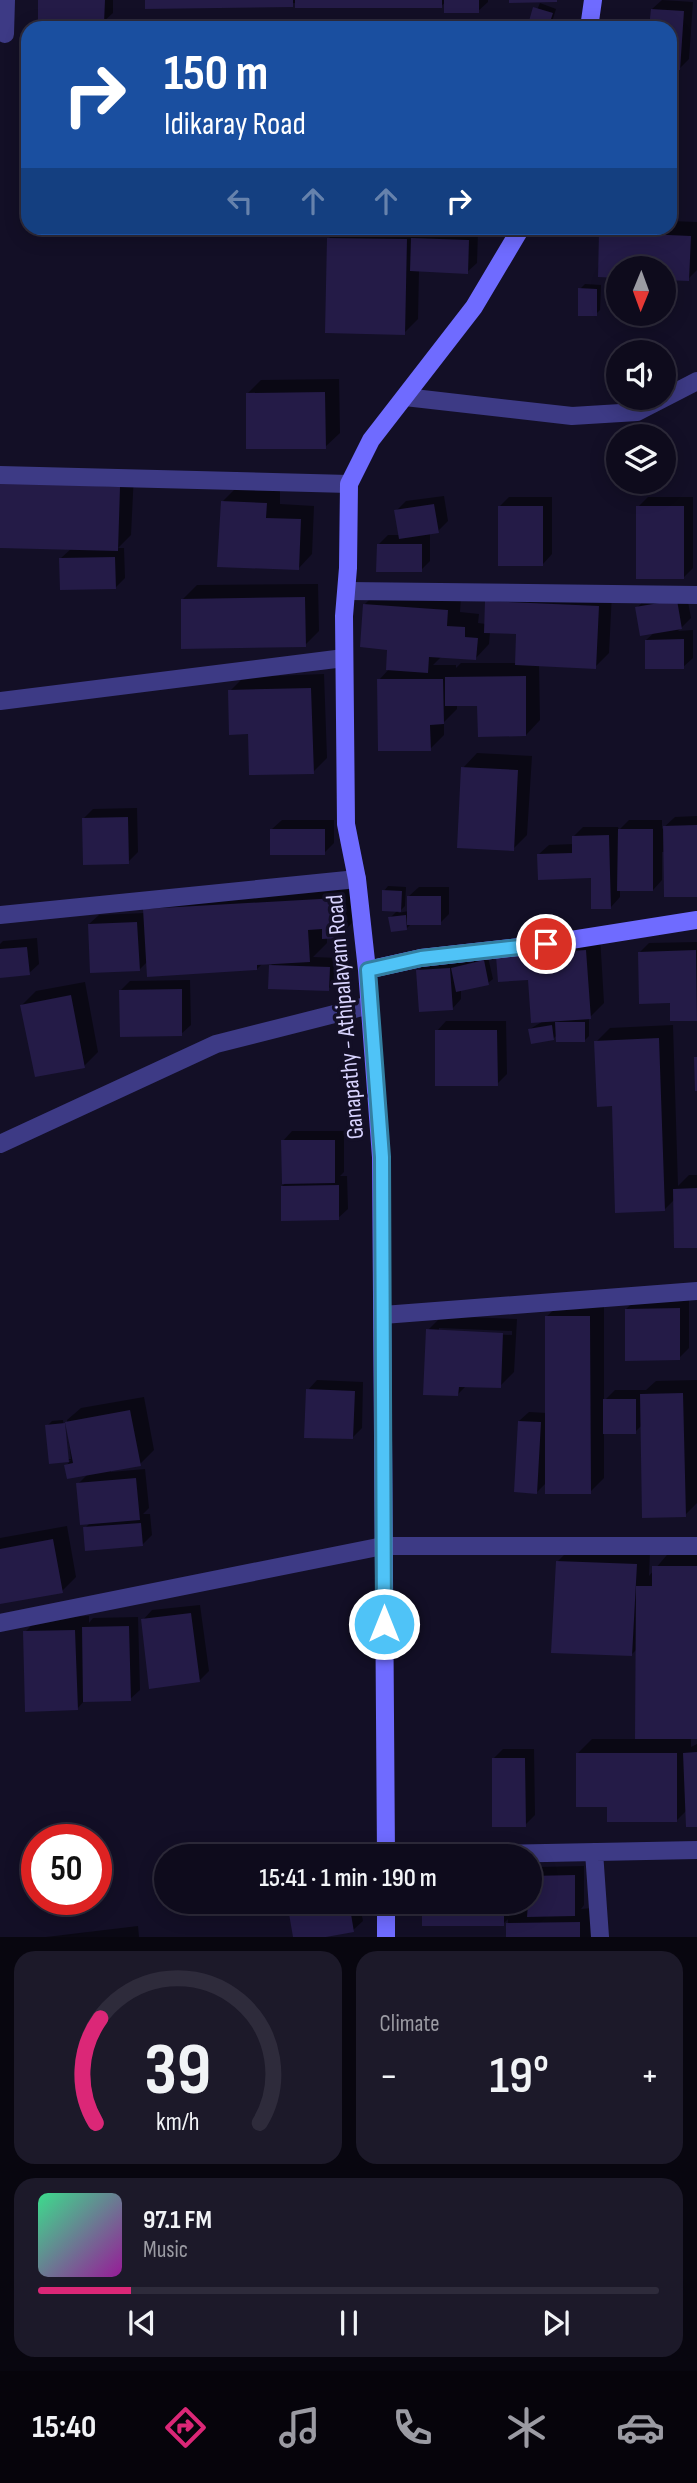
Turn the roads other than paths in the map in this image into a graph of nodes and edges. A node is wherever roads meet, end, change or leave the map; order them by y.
1 (6, 0) edge
2 (593, 0) edge
3 (590, 21) edge
4 (5, 34) dead end
5 (517, 235) edge
6 (697, 381) edge
7 (404, 397) junction
8 (0, 475) edge
9 (349, 484) junction
10 (346, 590) junction
11 (697, 595) edge
12 (344, 657) junction
13 (0, 701) edge
14 (357, 879) junction
15 (0, 915) edge
16 (697, 920) edge
17 (368, 970) junction
18 (370, 1005) junction
19 (0, 1144) edge
20 (697, 1291) edge
21 (383, 1315) junction
22 (383, 1546) junction
23 (697, 1546) edge
24 (0, 1623) edge
25 (386, 1844) edge
26 (697, 1850) edge
27 (594, 1852) junction
28 (542, 1853) edge
29 (386, 1914) edge
30 (386, 1937) edge
31 (600, 1937) edge

1 - 4 street
2 - 3 main road
5 - 7 main road, Ganapathy - Athipalayam Road
6 - 7 street
7 - 9 main road, Ganapathy - Athipalayam Road
8 - 9 street
9 - 10 main road, Ganapathy - Athipalayam Road
10 - 11 street
10 - 12 main road, Ganapathy - Athipalayam Road
12 - 13 street
12 - 14 main road, Ganapathy - Athipalayam Road
14 - 15 street
14 - 17 main road, Ganapathy - Athipalayam Road
16 - 17 main road
17 - 18 main road, Ganapathy - Athipalayam Road
18 - 19 street
18 - 21 main road, Ganapathy - Athipalayam Road
20 - 21 street
21 - 22 main road, Ganapathy - Athipalayam Road
22 - 23 street
22 - 24 street
22 - 25 main road, Ganapathy - Athipalayam Road
26 - 27 street
27 - 28 street
27 - 31 street
29 - 30 main road

